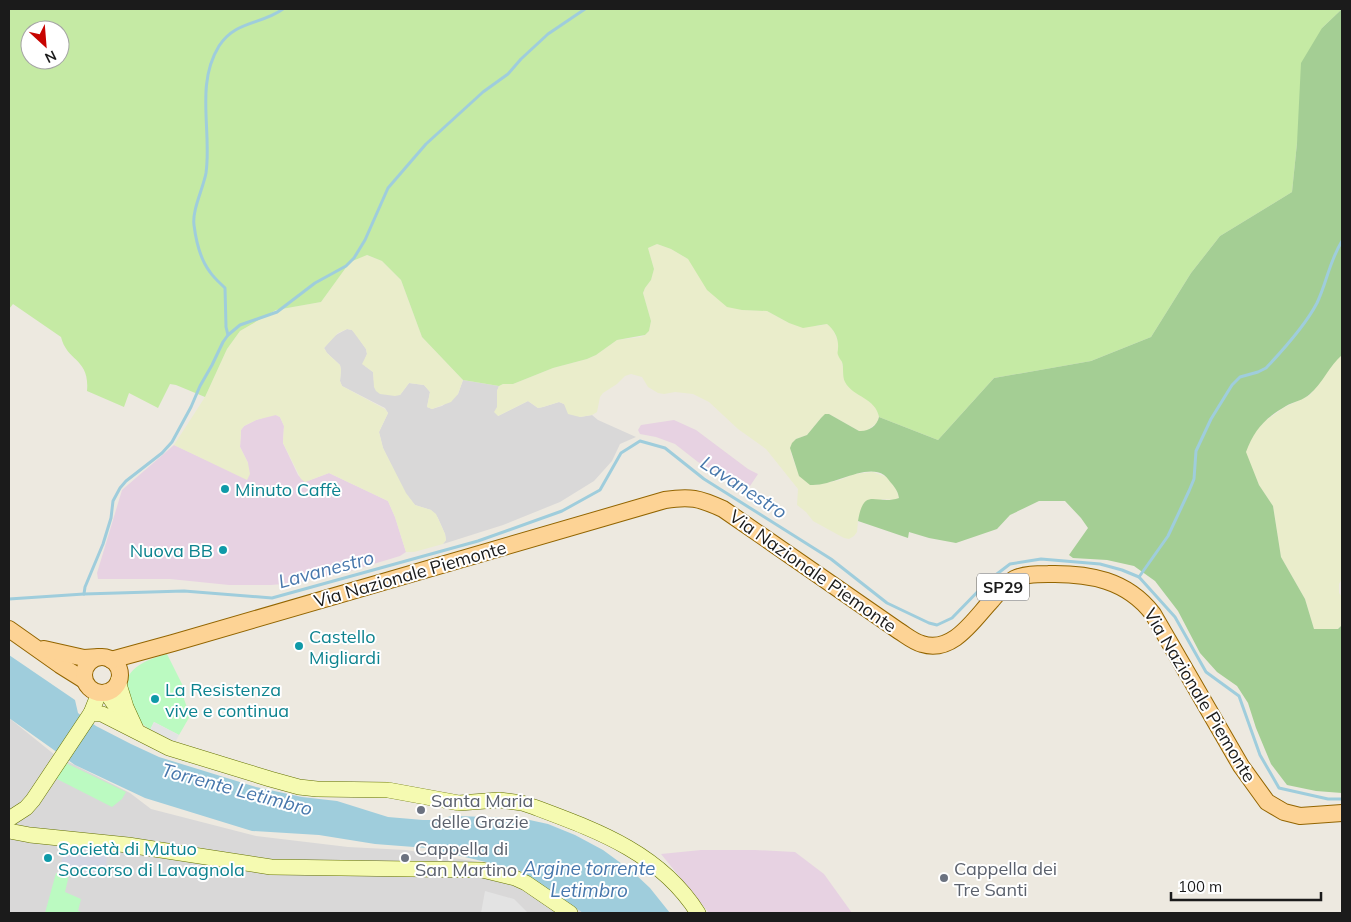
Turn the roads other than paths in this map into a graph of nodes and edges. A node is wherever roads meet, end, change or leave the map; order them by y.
1 (9, 629) edge
2 (37, 648) junction
3 (156, 648) junction
4 (105, 659) junction
5 (84, 680) junction
6 (111, 685) junction
7 (90, 716) junction
8 (137, 731) junction
9 (1342, 813) edge
10 (9, 819) edge
11 (9, 831) edge
12 (570, 913) edge
13 (698, 913) edge

1 - 2 main road
2 - 4 main road
2 - 5 main road
3 - 4 main road, Via Nazionale Piemonte / SP29
3 - 6 main road, Via Nazionale Piemonte / SP29
3 - 9 main road, Via Nazionale Piemonte / SP29
4 - 5 main road
4 - 6 main road
5 - 6 main road
6 - 7 street
6 - 8 street
7 - 8 street
7 - 10 street
8 - 13 street
11 - 12 street

